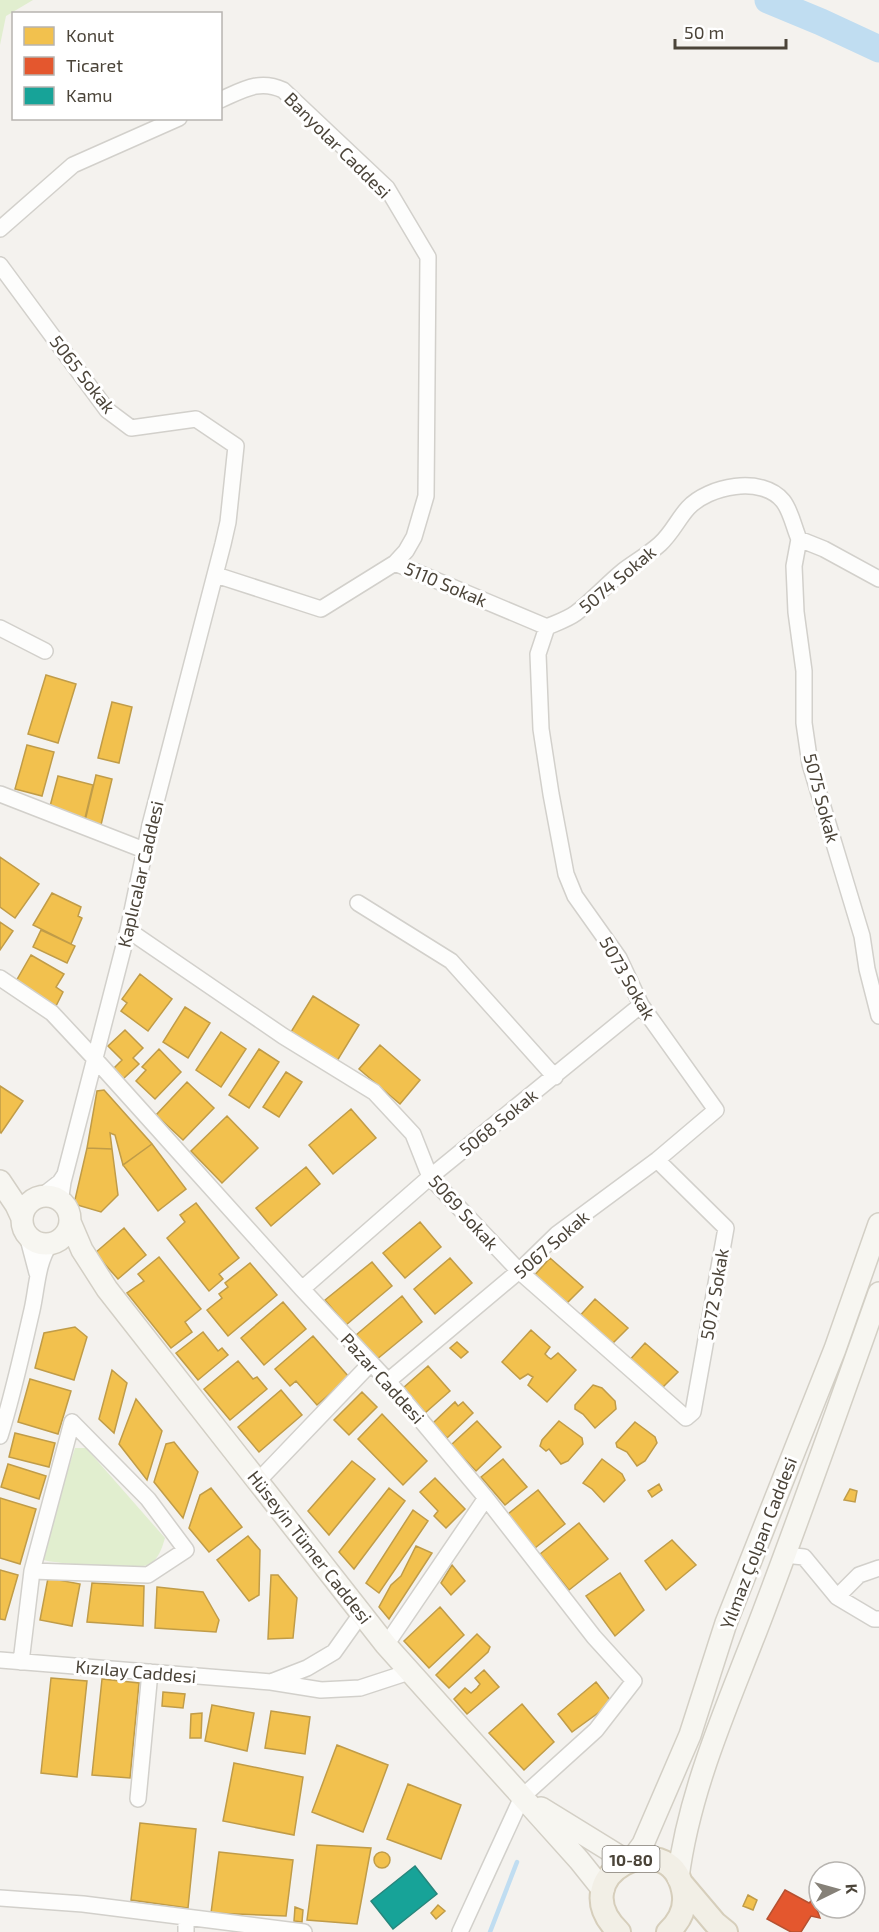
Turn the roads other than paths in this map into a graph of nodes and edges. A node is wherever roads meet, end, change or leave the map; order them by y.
1 (222, 99) edge
2 (174, 120) edge
3 (0, 228) edge
4 (0, 265) edge
5 (799, 539) junction
6 (395, 563) junction
7 (216, 575) junction
8 (879, 579) edge
9 (547, 627) junction
10 (0, 628) edge
11 (45, 651) dead end
12 (0, 794) edge
13 (144, 850) junction
14 (358, 903) dead end
15 (128, 930) junction
16 (0, 978) edge
17 (640, 1005) junction
18 (879, 1016) edge
19 (95, 1059) junction
20 (555, 1077) junction
21 (716, 1110) joint
22 (657, 1160) junction
23 (65, 1174) junction
24 (430, 1177) junction
25 (0, 1179) edge
26 (40, 1197) junction
27 (67, 1213) junction
28 (879, 1224) edge
29 (25, 1227) junction
30 (50, 1244) junction
31 (519, 1271) junction
32 (38, 1278) junction
33 (107, 1289) junction
34 (302, 1289) junction
35 (879, 1293) edge
36 (371, 1363) junction
37 (388, 1381) junction
38 (686, 1418) joint
39 (0, 1436) edge
40 (258, 1481) junction
41 (486, 1498) junction
42 (784, 1555) junction
43 (879, 1568) edge
44 (32, 1571) junction
45 (837, 1597) junction
46 (361, 1614) junction
47 (879, 1618) edge
48 (386, 1645) junction
49 (0, 1660) edge
50 (21, 1662) junction
51 (150, 1672) junction
52 (409, 1672) junction
53 (271, 1682) junction
54 (522, 1797) junction
55 (138, 1799) dead end
56 (630, 1860) junction
57 (680, 1881) junction
58 (0, 1898) edge
59 (603, 1899) junction
60 (186, 1924) edge
61 (304, 1932) edge
62 (459, 1932) edge
63 (602, 1932) edge
64 (619, 1932) edge
65 (668, 1932) edge
66 (726, 1932) edge

1 - 6 street, Banyolar Caddesi
2 - 3 street
4 - 7 street, 5065 Sokak
5 - 8 street
5 - 9 street, 5074 Sokak
5 - 18 street, 5075 Sokak
6 - 7 street, 5110 Sokak
6 - 9 street, 5110 Sokak
7 - 13 street, Kaplıcalar Caddesi
9 - 17 street, 5073 Sokak
10 - 11 street
12 - 13 street
13 - 15 street, Kaplıcalar Caddesi
14 - 20 street
15 - 19 street, Kaplıcalar Caddesi
15 - 24 street, 5069 Sokak
16 - 19 street, Pazar Caddesi
17 - 20 street, 5068 Sokak
17 - 21 street, 5073 Sokak
19 - 23 street, Kaplıcalar Caddesi
19 - 34 street, Pazar Caddesi
20 - 24 street, 5068 Sokak
21 - 22 street, 5067 Sokak
22 - 31 street, 5067 Sokak
22 - 38 street, 5072 Sokak
23 - 26 street
23 - 27 street, Kaplıcalar Caddesi
24 - 31 street, 5069 Sokak
24 - 34 street, 5068 Sokak
25 - 26 main road
25 - 29 main road
26 - 27 main road
26 - 29 main road
27 - 30 main road
27 - 33 main road, Hüseyin Tümer Caddesi
28 - 56 main road, Yılmaz Çolpan Caddesi / 10-80
29 - 30 main road, Hüseyin Tümer Caddesi
29 - 32 street
30 - 32 street
30 - 33 main road, Hüseyin Tümer Caddesi
31 - 37 street, 5067 Sokak
31 - 38 street, 5069 Sokak
32 - 39 street
33 - 40 main road, Hüseyin Tümer Caddesi
34 - 36 street, Pazar Caddesi
35 - 42 main road, Yılmaz Çolpan Caddesi / 10-80
36 - 37 street, Pazar Caddesi
36 - 40 street
37 - 41 street, Pazar Caddesi
40 - 46 main road, Hüseyin Tümer Caddesi
41 - 48 street
41 - 54 street, Pazar Caddesi
42 - 45 street
42 - 57 main road, Yılmaz Çolpan Caddesi / 10-80
43 - 45 street
44 - 44 street
44 - 50 street
45 - 47 street
46 - 48 main road, Hüseyin Tümer Caddesi
46 - 53 street, Kızılay Caddesi
48 - 52 main road, Hüseyin Tümer Caddesi
49 - 50 street, Kızılay Caddesi
50 - 51 street, Kızılay Caddesi
51 - 53 street, Kızılay Caddesi
51 - 55 street
52 - 53 street, Kızılay Caddesi
52 - 54 main road, Hüseyin Tümer Caddesi
54 - 56 main road, Hüseyin Tümer Caddesi
54 - 59 main road, Hüseyin Tümer Caddesi
54 - 62 street
56 - 57 main road, 10-80
56 - 59 main road, 10-80
57 - 65 main road, 10-80
57 - 66 main road, 10-80
58 - 60 street
59 - 63 main road
59 - 64 main road
60 - 61 street

